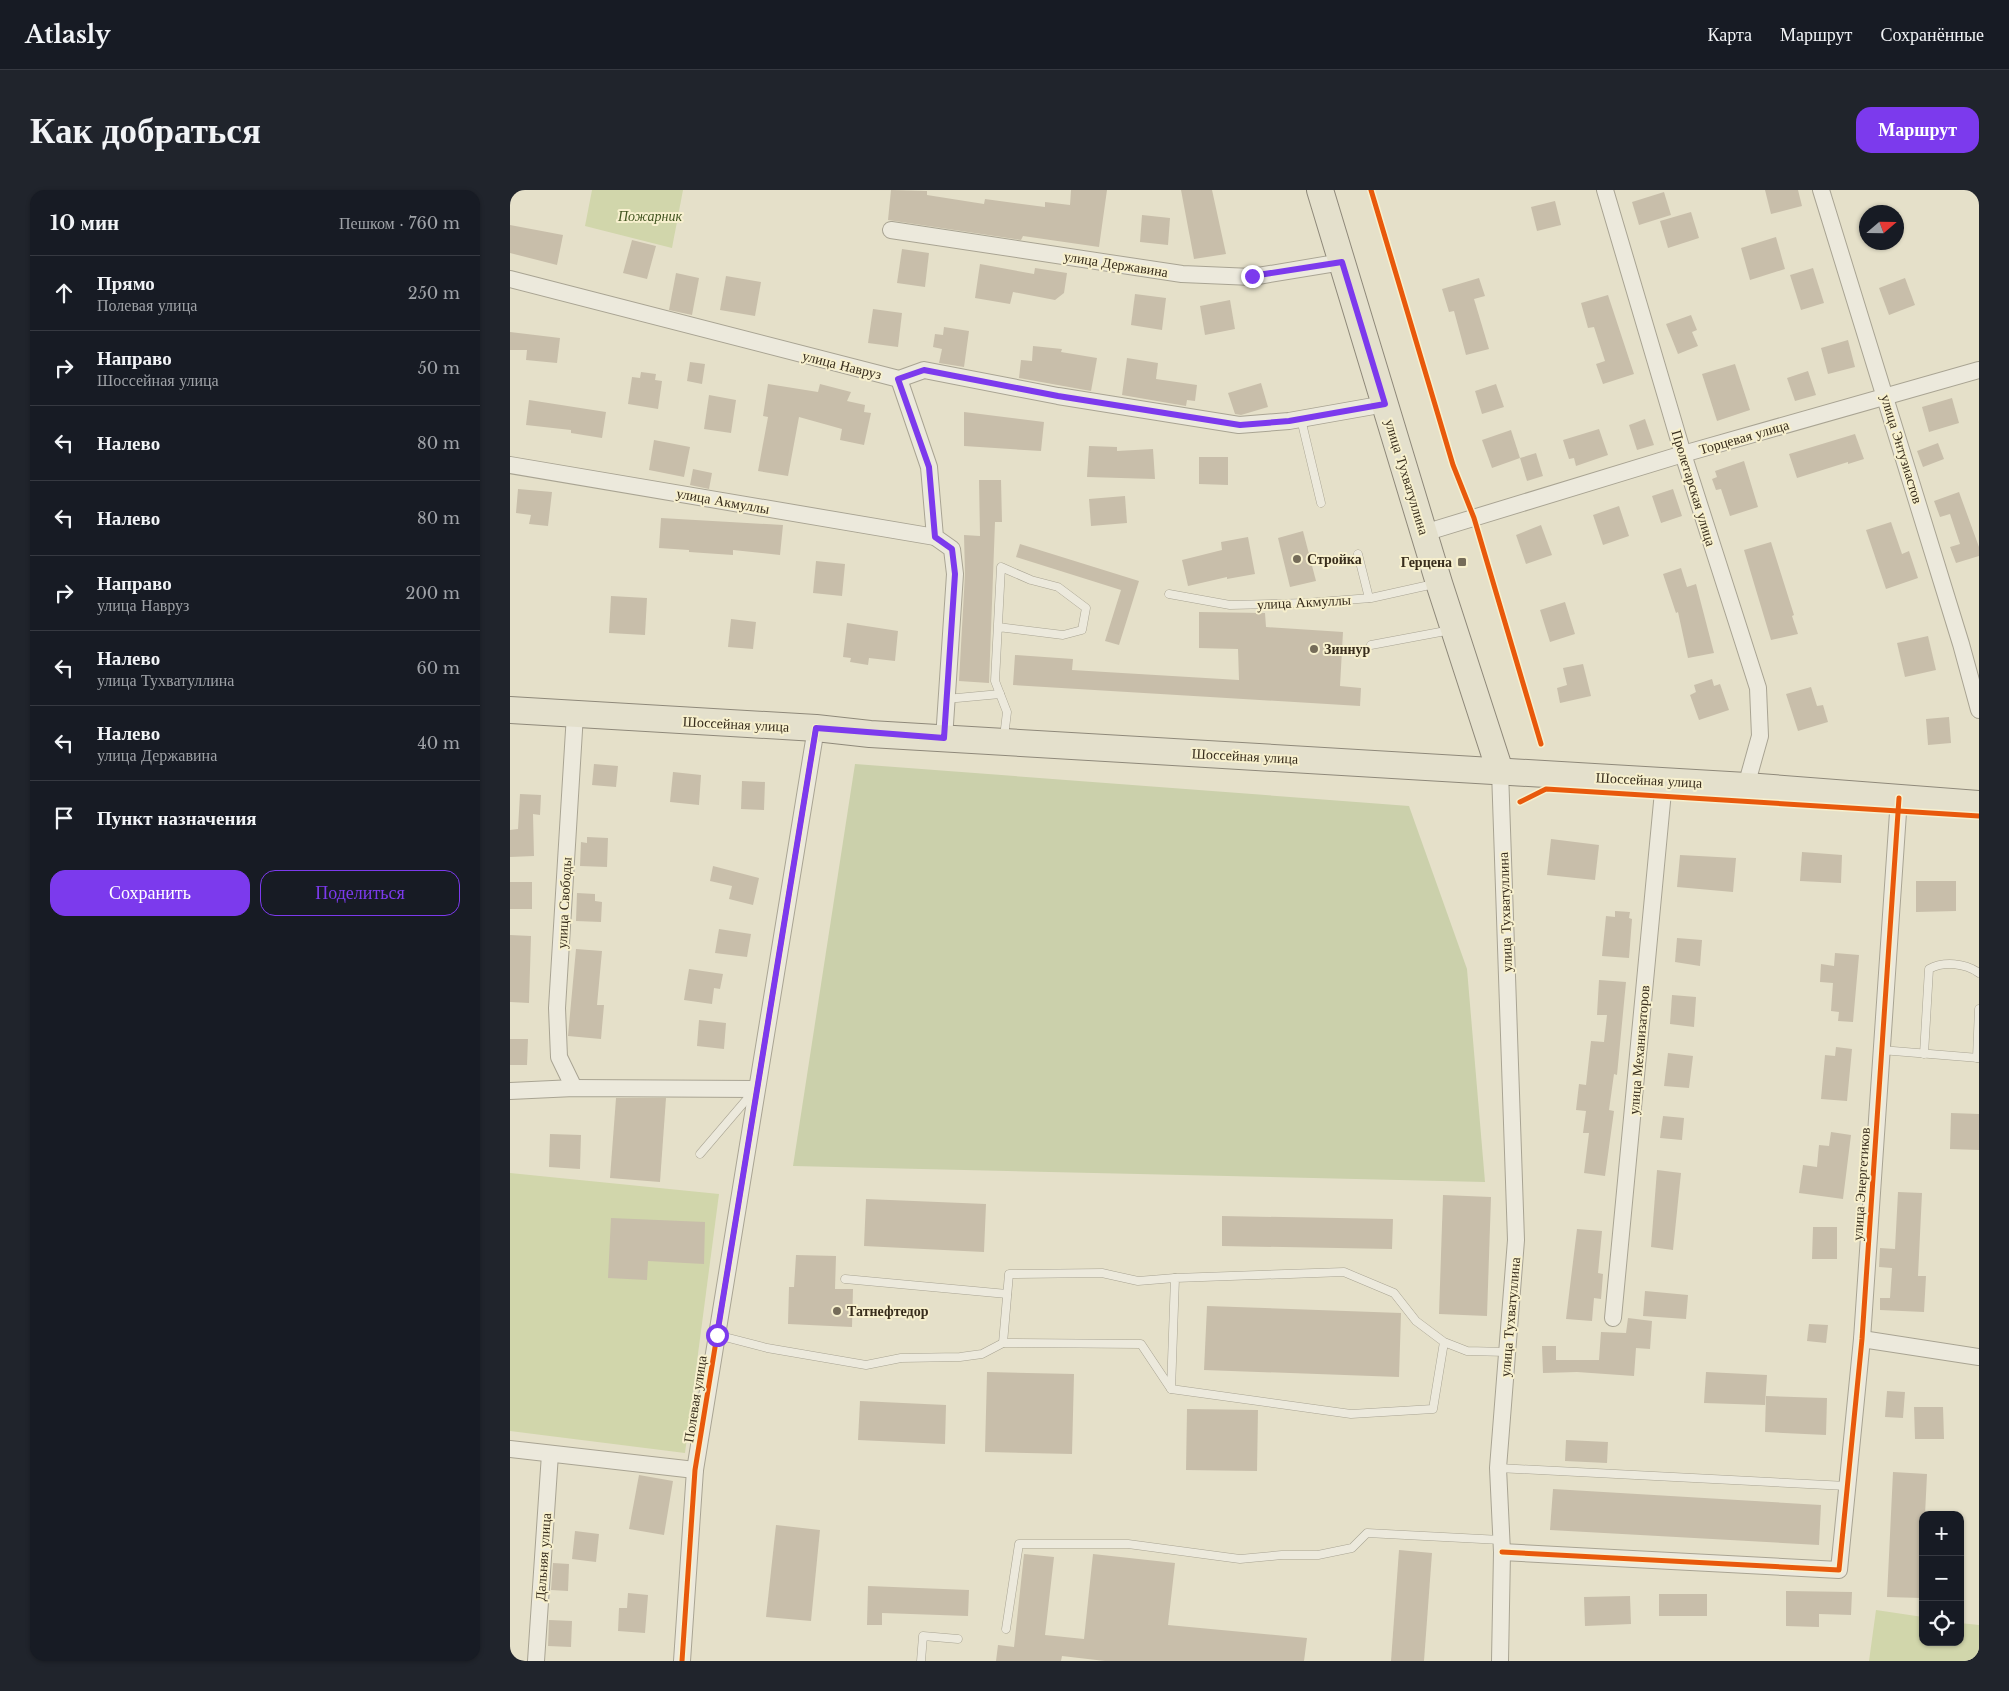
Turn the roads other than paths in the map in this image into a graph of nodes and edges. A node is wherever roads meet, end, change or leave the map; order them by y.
1 (1320, 190) edge
2 (1605, 190) edge
3 (1821, 190) edge
4 (891, 230) dead end
5 (1342, 262) junction
6 (510, 279) edge
7 (1979, 370) edge
8 (898, 379) junction
9 (1886, 396) junction
10 (1385, 404) junction
11 (1301, 419) junction
12 (1683, 454) junction
13 (510, 464) edge
14 (1321, 503) dead end
15 (1424, 533) junction
16 (935, 537) junction
17 (1358, 554) dead end
18 (1439, 582) junction
19 (1169, 594) dead end
20 (1368, 598) junction
21 (998, 627) junction
22 (1454, 630) junction
23 (1372, 645) dead end
24 (1000, 694) junction
25 (946, 699) junction
26 (510, 710) edge
27 (1979, 710) edge
28 (575, 714) junction
29 (816, 728) junction
30 (944, 738) junction
31 (1003, 742) junction
32 (1500, 772) junction
33 (1664, 781) junction
34 (1746, 786) junction
35 (1898, 798) junction
36 (1979, 804) edge
37 (1979, 973) edge
38 (1979, 1009) edge
39 (1881, 1050) junction
40 (1924, 1054) junction
41 (1978, 1058) edge
42 (574, 1088) junction
43 (756, 1089) junction
44 (510, 1091) edge
45 (700, 1154) dead end
46 (1175, 1278) junction
47 (845, 1279) dead end
48 (1007, 1294) junction
49 (1613, 1318) dead end
50 (717, 1335) junction
51 (1862, 1339) junction
52 (1444, 1342) junction
53 (1003, 1343) junction
54 (1507, 1352) junction
55 (1979, 1357) edge
56 (1171, 1389) junction
57 (510, 1449) edge
58 (550, 1454) junction
59 (1498, 1468) junction
60 (695, 1470) junction
61 (1847, 1486) junction
62 (1502, 1546) junction
63 (1006, 1629) dead end
64 (958, 1639) dead end
65 (536, 1661) edge
66 (682, 1661) edge
67 (921, 1661) edge
68 (1500, 1661) edge

1 - 5 main road, улица Тухватуллина
2 - 12 street, Пролетарская улица
3 - 9 street, улица Энтузиастов
4 - 5 street, улица Державина
5 - 10 main road, улица Тухватуллина
6 - 8 street, улица Навруз
7 - 9 street, Торцевая улица
8 - 11 street, улица Навруз
8 - 16 street
9 - 12 street, Торцевая улица
9 - 27 street, улица Энтузиастов
10 - 11 street, улица Навруз
10 - 15 main road, улица Тухватуллина
11 - 14 lane
12 - 15 street, Торцевая улица
12 - 34 street, Пролетарская улица
13 - 16 street, улица Акмуллы
15 - 18 main road, улица Тухватуллина
16 - 25 street
17 - 20 lane
18 - 20 lane, улица Акмуллы
18 - 22 main road, улица Тухватуллина
19 - 20 lane, улица Акмуллы
21 - 21 lane
21 - 24 lane
22 - 23 lane
22 - 32 main road, улица Тухватуллина
24 - 25 lane
24 - 31 lane
25 - 30 street
26 - 28 main road, Шоссейная улица
28 - 29 main road, Шоссейная улица
28 - 42 street, улица Свободы
29 - 30 main road, Шоссейная улица
29 - 43 street, Полевая улица
30 - 31 main road, Шоссейная улица
31 - 32 main road, Шоссейная улица
32 - 33 main road, Шоссейная улица
32 - 54 street, улица Тухватуллина
33 - 34 main road, Шоссейная улица
33 - 49 street, улица Механизаторов
34 - 35 main road, Шоссейная улица
35 - 36 main road, Шоссейная улица
35 - 39 street, улица Энергетиков
37 - 40 lane
38 - 41 lane
39 - 40 lane
39 - 51 street, улица Энергетиков
40 - 41 lane
42 - 43 street
42 - 44 street
43 - 45 lane
43 - 50 street, Полевая улица
46 - 48 lane
46 - 52 lane
46 - 56 lane
47 - 48 lane
48 - 53 lane
50 - 53 lane
50 - 60 street, Полевая улица
51 - 55 street
51 - 61 street, улица Энергетиков
52 - 54 lane
52 - 56 lane
53 - 56 lane
54 - 59 street, улица Тухватуллина
57 - 58 street
58 - 60 street
58 - 65 street, Дальняя улица
59 - 61 lane
59 - 62 street, улица Тухватуллина
60 - 66 street, Полевая улица
61 - 62 street, улица Энергетиков
62 - 63 lane
62 - 68 street, улица Тухватуллина
64 - 67 lane

